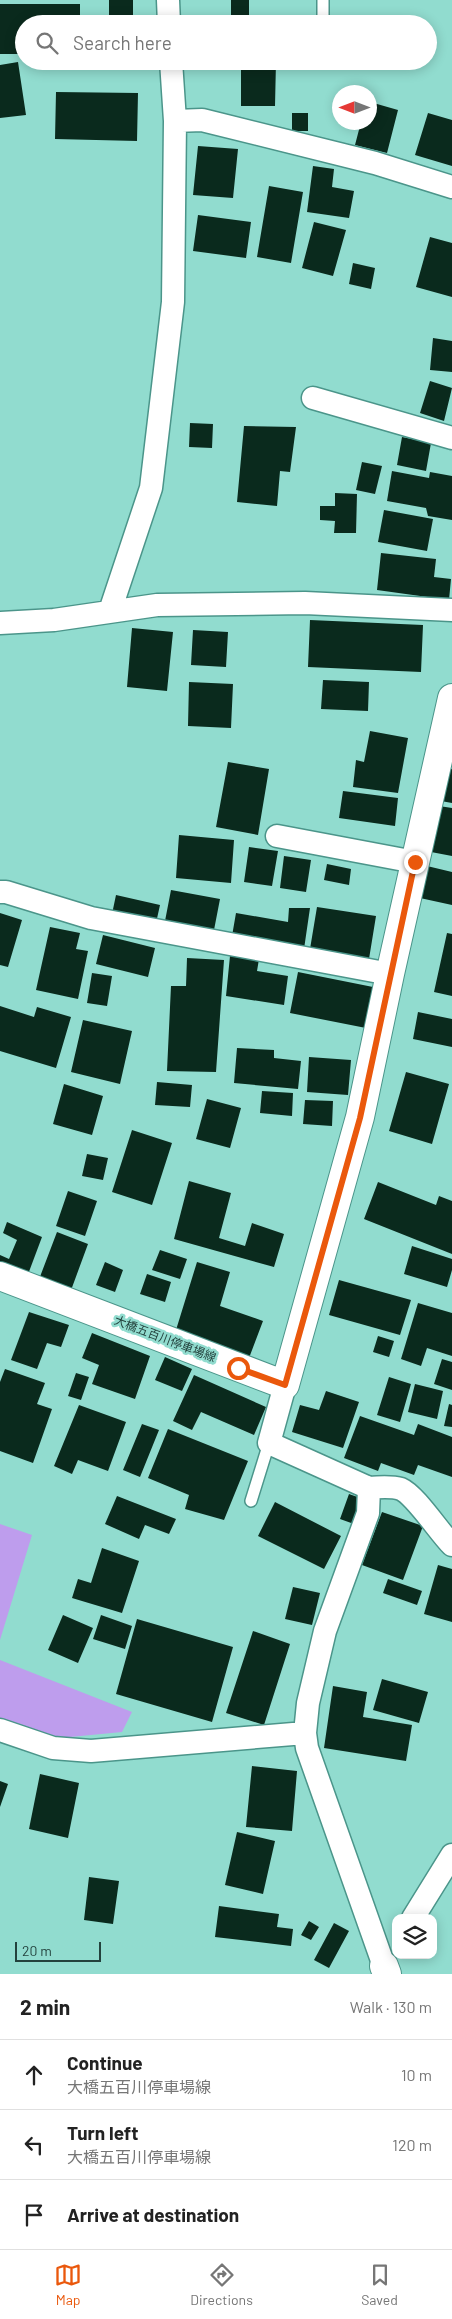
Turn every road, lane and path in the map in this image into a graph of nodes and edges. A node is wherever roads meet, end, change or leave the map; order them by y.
1 (168, 0) edge
2 (323, 0) edge
3 (169, 15) edge
4 (323, 15) edge
5 (171, 70) edge
6 (174, 121) junction
7 (452, 187) edge
8 (313, 398) dead end
9 (452, 438) edge
10 (452, 610) edge
11 (110, 611) junction
12 (0, 624) edge
13 (452, 698) edge
14 (277, 836) dead end
15 (415, 862) junction
16 (0, 892) edge
17 (390, 974) junction
18 (0, 1276) edge
19 (285, 1385) junction
20 (269, 1443) junction
21 (369, 1488) junction
22 (251, 1501) dead end
23 (452, 1545) edge
24 (0, 1730) edge
25 (305, 1733) junction
26 (452, 1855) edge
27 (415, 1914) edge
28 (389, 1962) edge

1 - 3 street
2 - 4 lane
5 - 6 street
6 - 7 street
6 - 11 street
8 - 9 street
10 - 11 street
11 - 12 street
13 - 15 main road
14 - 15 street
15 - 17 main road
16 - 17 street
17 - 19 main road
18 - 19 main road, 大橋五百川停車場線
19 - 20 street
20 - 21 street
20 - 22 lane
21 - 23 street
21 - 25 street
24 - 25 street
25 - 28 street
26 - 27 street

